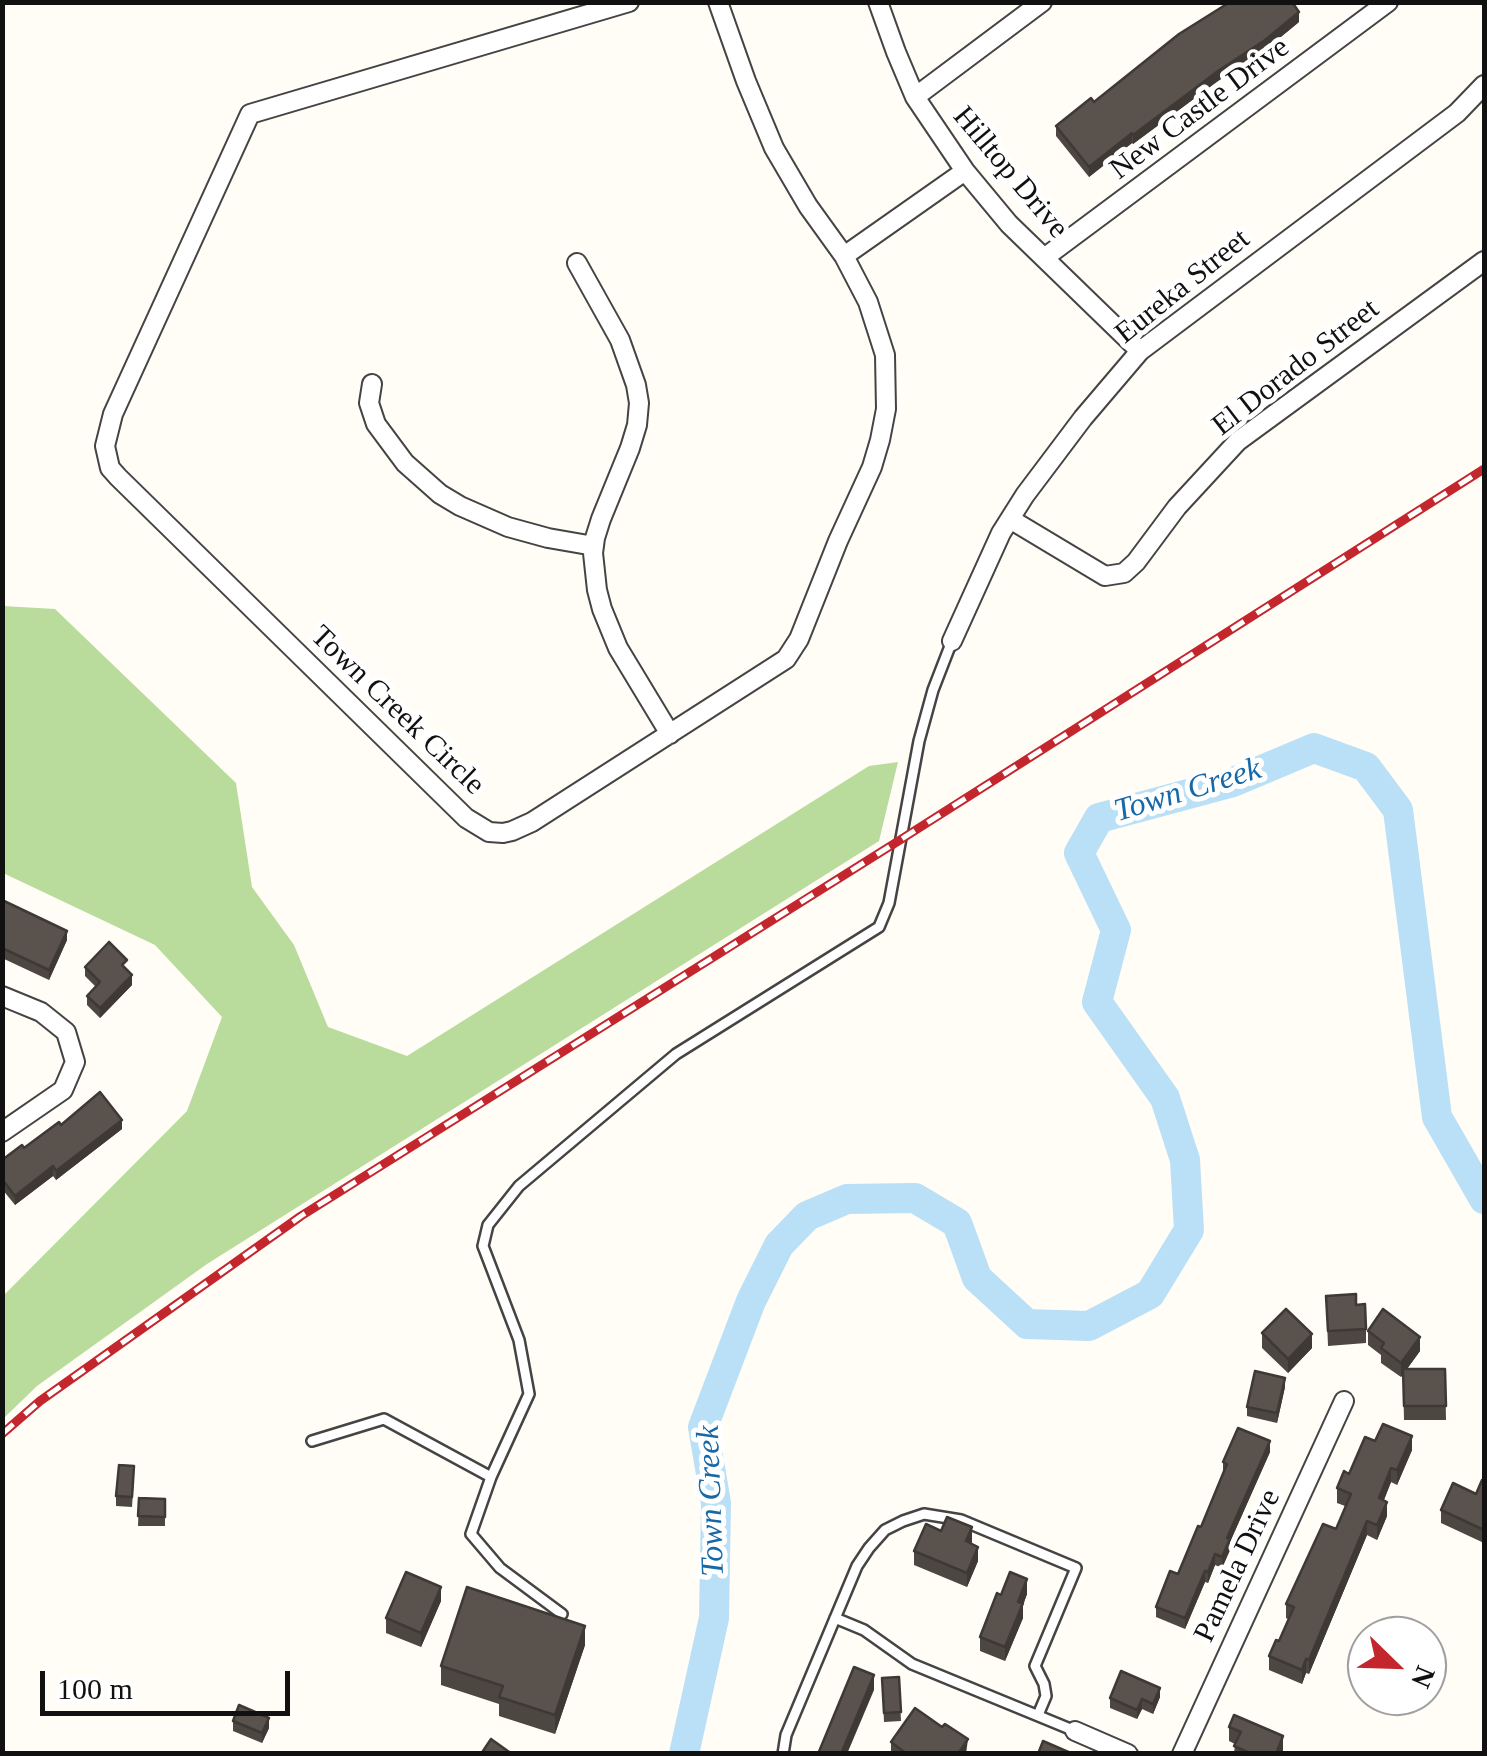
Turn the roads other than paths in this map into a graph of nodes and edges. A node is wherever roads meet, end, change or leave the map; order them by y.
1 (629, 2) edge
2 (718, 2) edge
3 (878, 2) edge
4 (1042, 2) edge
5 (1388, 2) edge
6 (1484, 85) edge
7 (915, 97) junction
8 (965, 171) junction
9 (844, 256) junction
10 (1044, 258) junction
11 (1484, 261) edge
12 (577, 262) dead end
13 (1140, 351) junction
14 (372, 384) dead end
15 (1010, 519) junction
16 (594, 546) junction
17 (952, 641) joint
18 (670, 734) junction
19 (2, 996) edge
20 (2, 1132) edge
21 (1344, 1402) dead end
22 (312, 1441) dead end
23 (491, 1477) junction
24 (562, 1614) edge
25 (835, 1618) junction
26 (1038, 1715) junction
27 (1075, 1731) joint
28 (1125, 1753) edge
29 (783, 1754) edge
30 (1182, 1754) edge

1 - 18 street, Town Creek Circle
2 - 9 street, Town Creek Circle
3 - 7 street, Hilltop Drive
4 - 7 street
5 - 10 street, New Castle Drive
6 - 13 street, Eureka Street
7 - 8 street, Hilltop Drive
8 - 9 street
8 - 10 street, Hilltop Drive
9 - 18 street, Town Creek Circle
10 - 13 street, Hilltop Drive
11 - 15 street, El Dorado Street
12 - 16 street
13 - 15 street, Eureka Street
14 - 16 street
15 - 17 street, Eureka Street
16 - 18 street
17 - 23 lane
19 - 20 street
21 - 30 street, Pamela Drive
22 - 23 lane
23 - 24 lane
25 - 26 lane
25 - 26 lane
25 - 29 lane
26 - 27 lane
27 - 28 street

